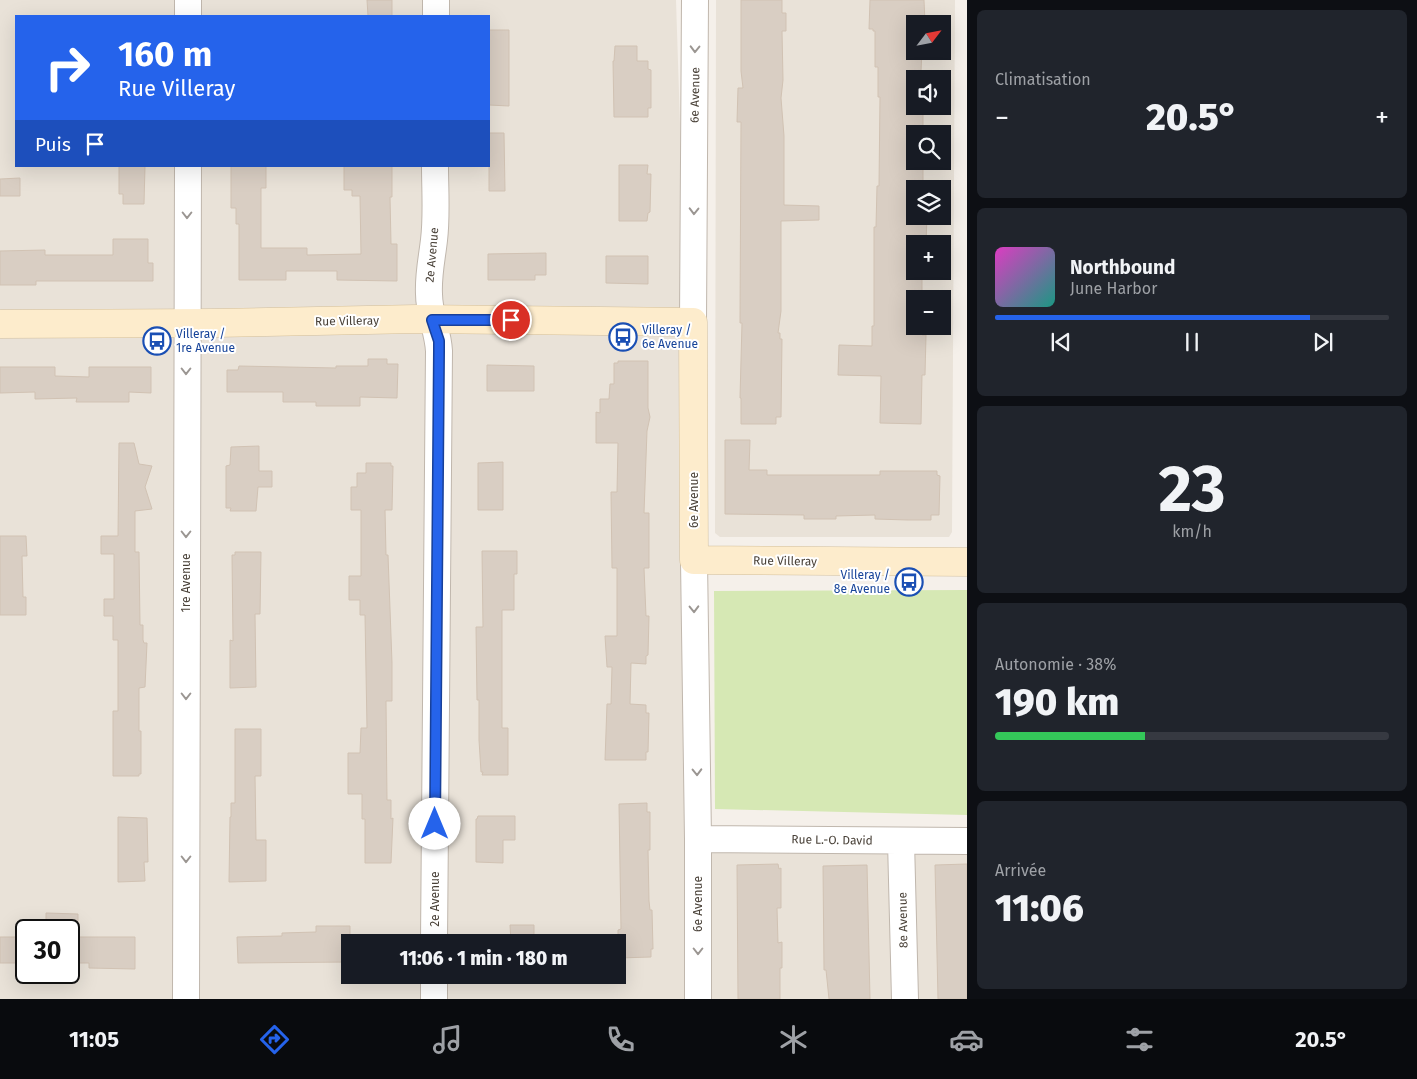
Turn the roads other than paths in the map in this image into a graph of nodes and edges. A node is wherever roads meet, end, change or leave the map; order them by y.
1 (188, 0) edge
2 (436, 0) edge
3 (695, 0) edge
4 (188, 15) edge
5 (436, 15) edge
6 (188, 167) edge
7 (435, 167) edge
8 (432, 320) junction
9 (693, 322) junction
10 (187, 323) junction
11 (0, 324) edge
12 (694, 560) junction
13 (967, 562) edge
14 (698, 839) junction
15 (901, 841) junction
16 (967, 841) edge
17 (434, 934) edge
18 (434, 984) edge
19 (186, 999) edge
20 (434, 999) edge
21 (698, 999) edge
22 (905, 999) edge

1 - 4 street
2 - 5 street
3 -> 9 street, 6e Avenue
6 -> 10 street, 1re Avenue
7 - 8 street, 2e Avenue
8 - 9 street, Rue Villeray
8 - 10 street, Rue Villeray
8 - 17 street, 2e Avenue
9 - 12 street, 6e Avenue
10 - 11 street, Rue Villeray
10 -> 19 street, 1re Avenue
12 - 13 street, Rue Villeray
12 -> 14 street, 6e Avenue
14 - 15 street, Rue L.-O. David
14 -> 21 street, 6e Avenue
15 - 16 street, Rue L.-O. David
15 - 22 street, 8e Avenue
18 - 20 street

